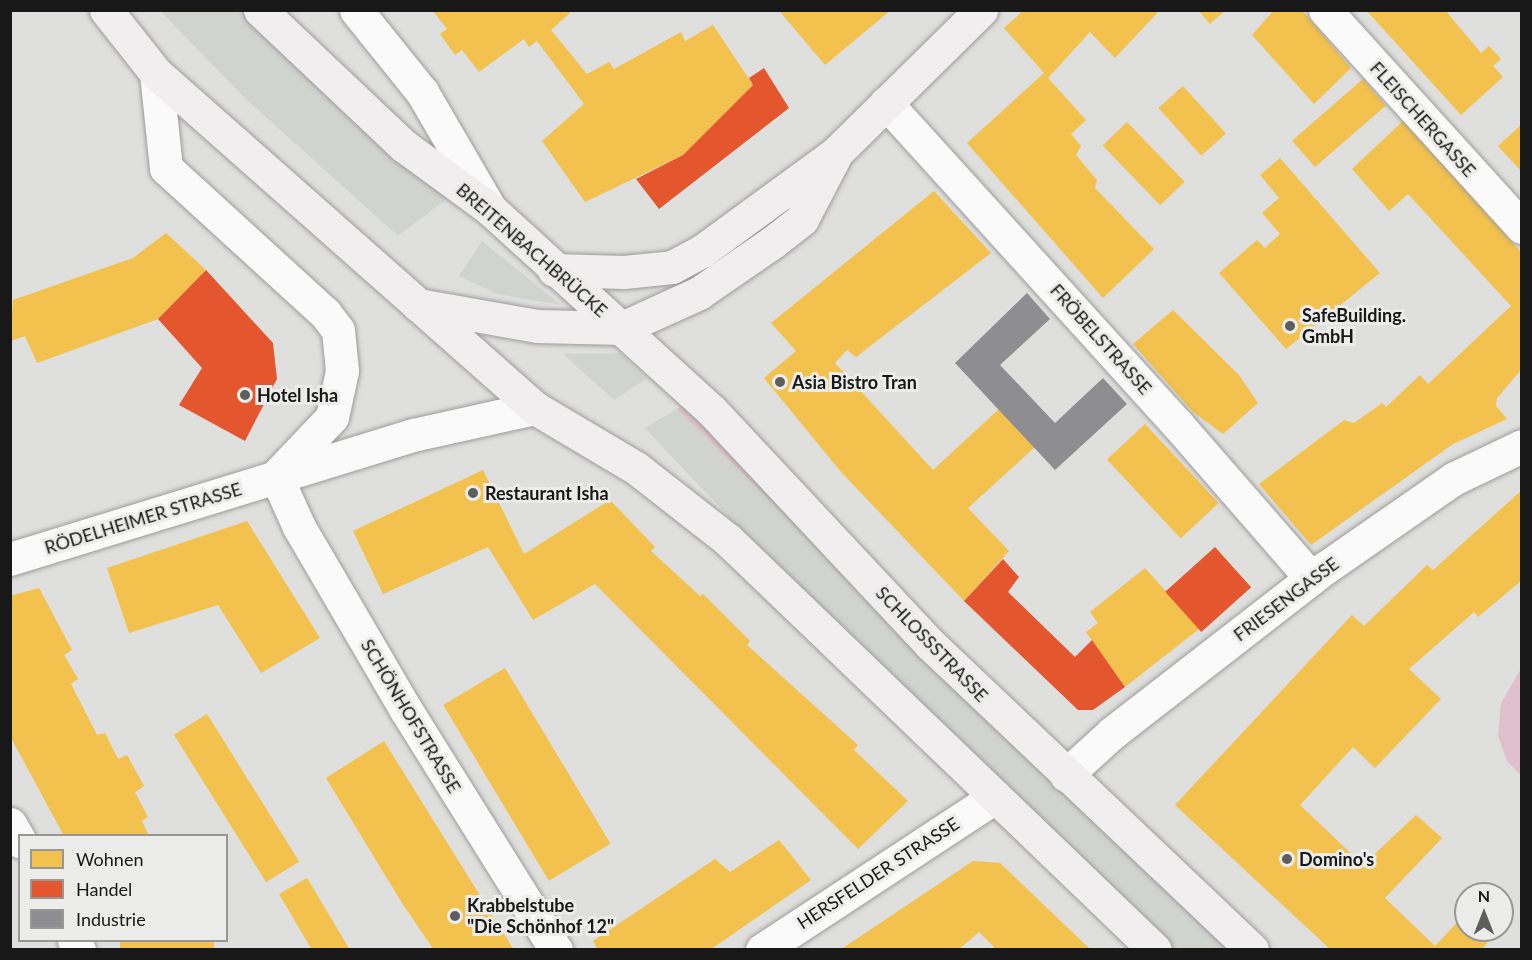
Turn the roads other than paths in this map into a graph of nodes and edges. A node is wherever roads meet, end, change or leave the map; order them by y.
1 (106, 10) edge
2 (260, 10) edge
3 (356, 10) edge
4 (981, 10) edge
5 (1324, 10) edge
6 (156, 73) junction
7 (886, 103) junction
8 (836, 153) junction
9 (490, 209) junction
10 (1521, 227) edge
11 (554, 270) junction
12 (418, 304) junction
13 (622, 328) junction
14 (535, 408) junction
15 (1521, 446) edge
16 (276, 476) junction
17 (10, 559) edge
18 (1311, 578) junction
19 (1066, 775) junction
20 (994, 797) junction
21 (10, 824) edge
22 (18, 838) edge
23 (556, 950) edge
24 (762, 950) edge
25 (1155, 950) edge
26 (1252, 950) edge

1 - 6 main road
2 - 9 main road, BREITENBACHBRÜCKE
3 - 9 street
4 - 7 main road
5 - 10 street, FLEISCHERGASSE
6 - 12 main road
6 - 16 street, RÖDELHEIMER STRASSE
7 - 8 main road
7 - 18 street, FRÖBELSTRASSE
8 - 11 main road
8 - 13 main road
9 - 11 main road, BREITENBACHBRÜCKE
11 - 13 main road, BREITENBACHBRÜCKE
12 - 13 main road, BREITENBACHBRÜCKE
12 - 14 main road
13 - 19 main road, SCHLOSSSTRASSE
14 - 16 street, RÖDELHEIMER STRASSE
14 - 20 main road
15 - 18 street, FRIESENGASSE
16 - 17 street, RÖDELHEIMER STRASSE
16 - 23 street, SCHÖNHOFSTRASSE
18 - 19 street, FRIESENGASSE
19 - 26 main road, SCHLOSSSTRASSE
20 - 24 street, HERSFELDER STRASSE
20 - 25 main road
21 - 22 street

